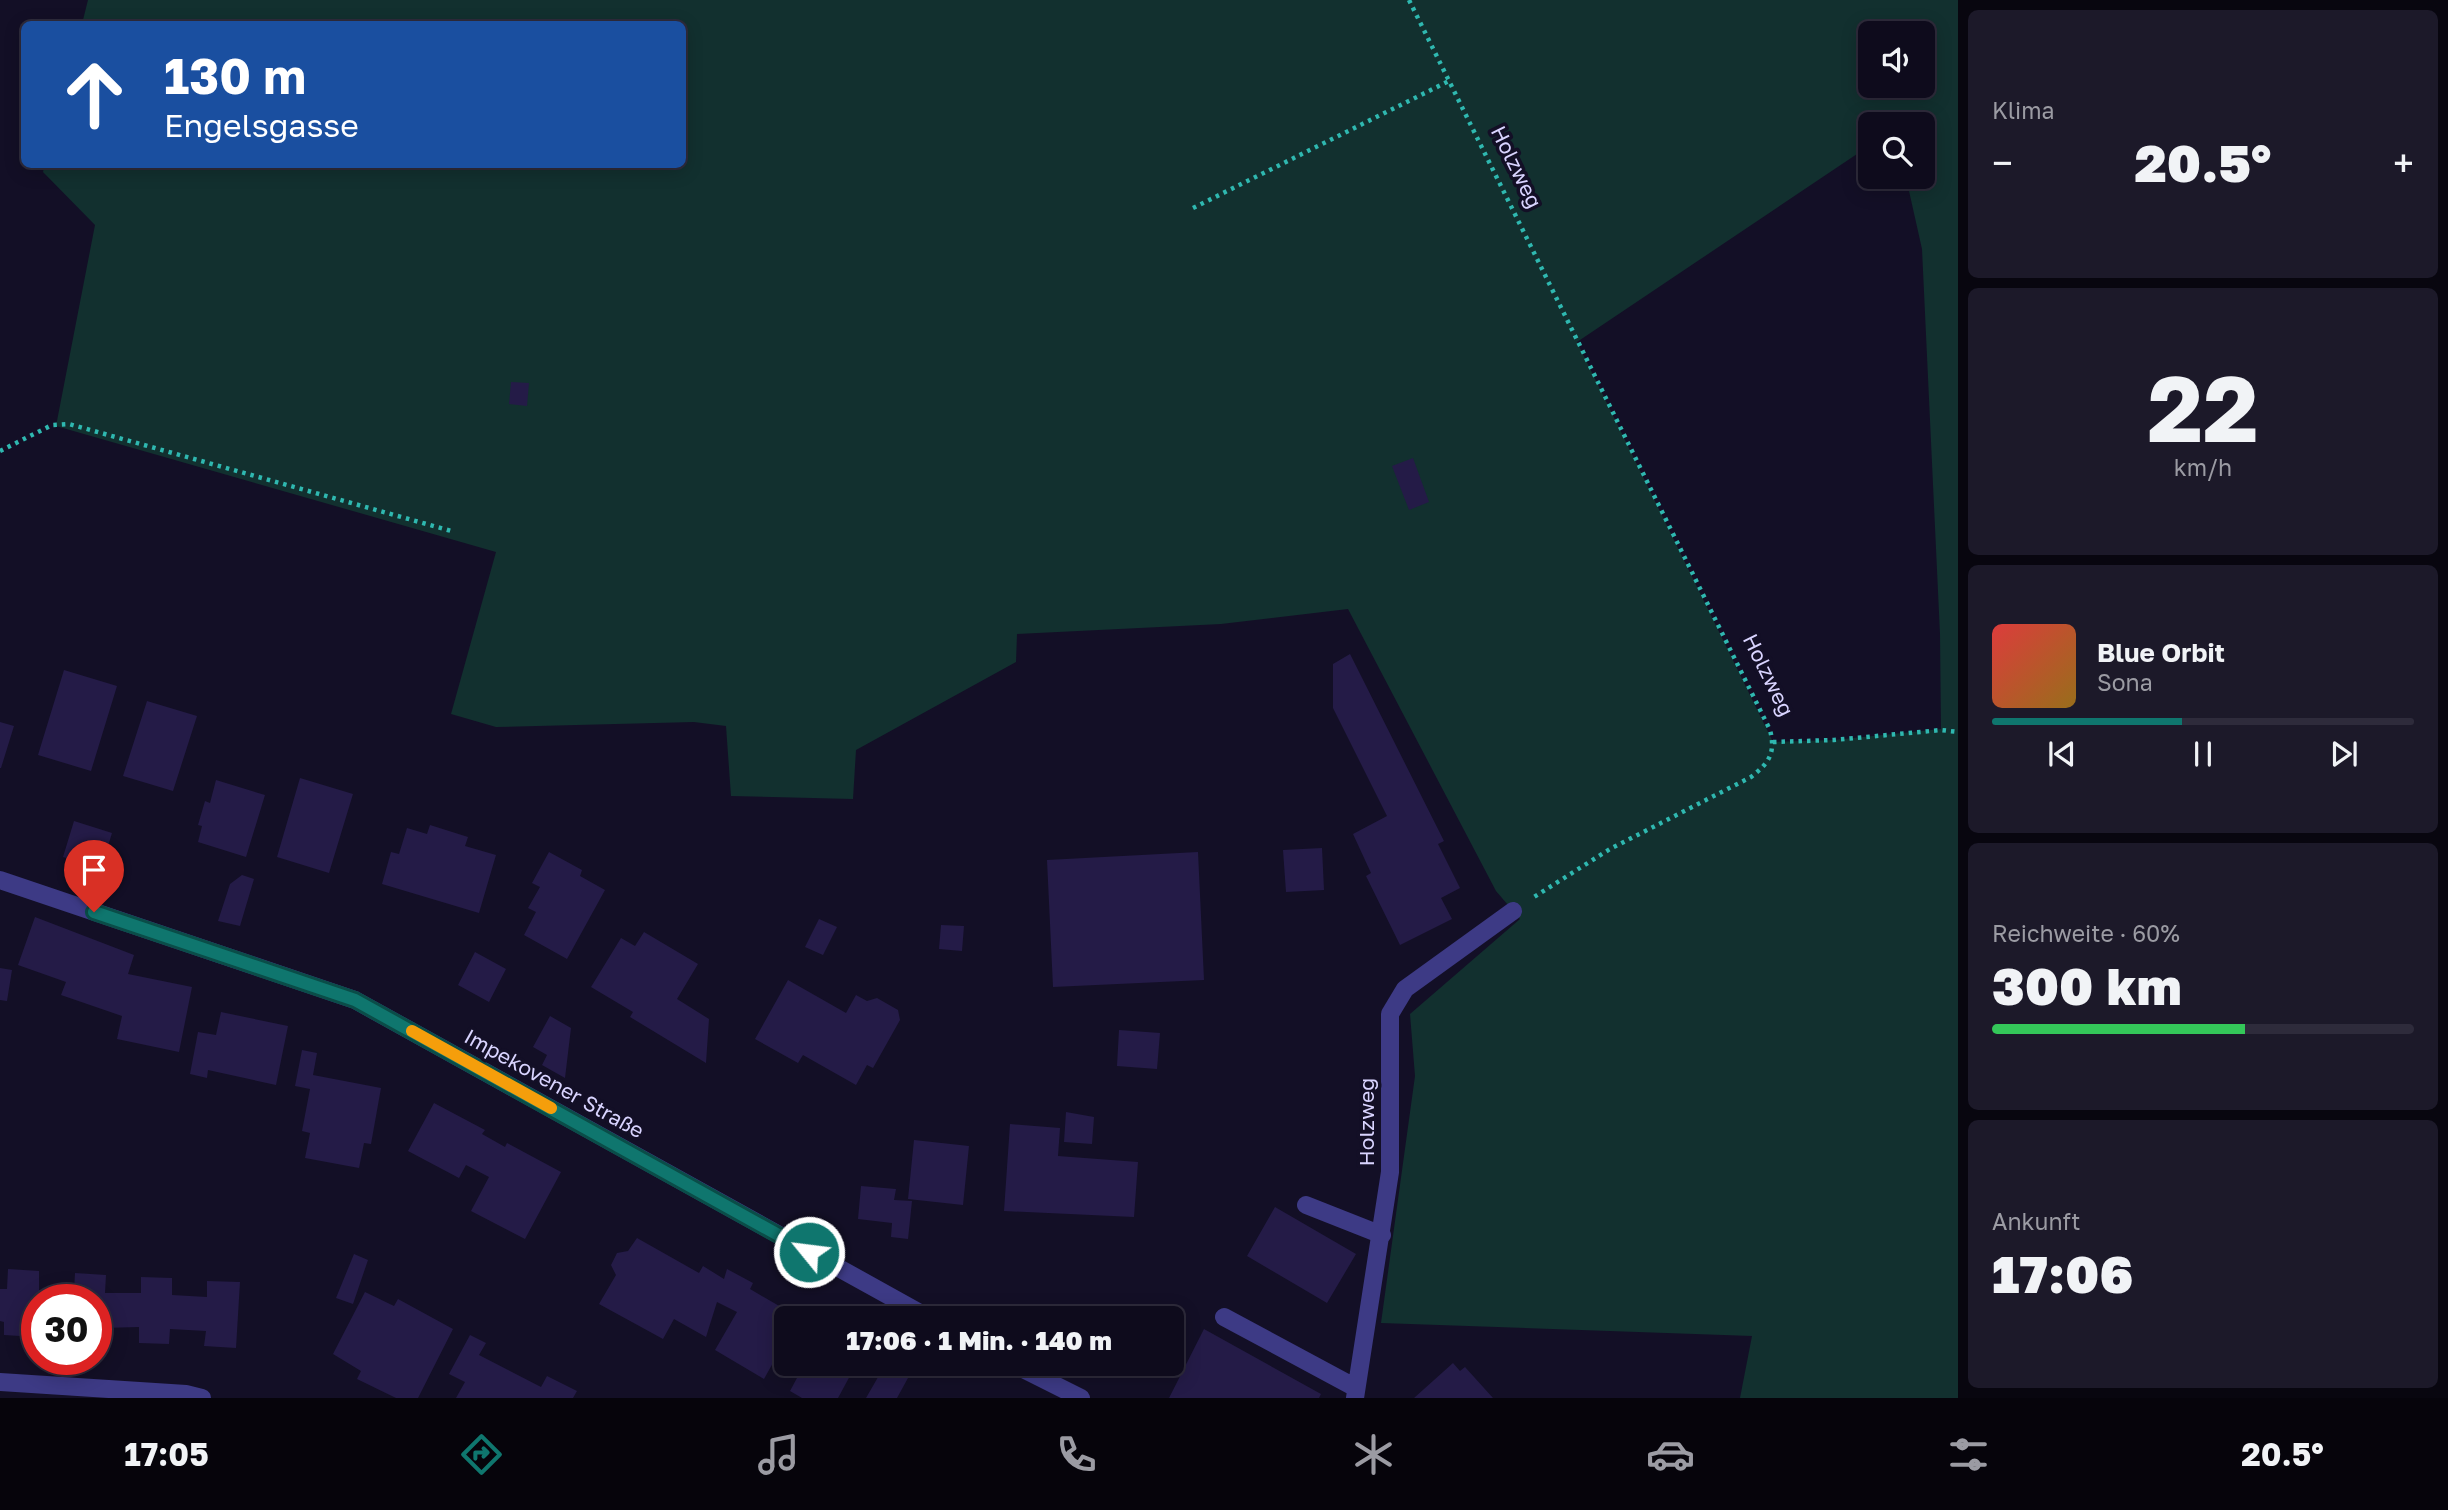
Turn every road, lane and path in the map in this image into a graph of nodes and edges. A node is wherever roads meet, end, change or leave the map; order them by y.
1 (1409, 0) edge
2 (1449, 80) junction
3 (1193, 208) dead end
4 (0, 451) edge
5 (455, 532) dead end
6 (1958, 732) edge
7 (1773, 742) junction
8 (0, 880) edge
9 (1513, 911) joint
10 (1306, 1205) dead end
11 (1382, 1235) junction
12 (907, 1306) edge
13 (1224, 1317) dead end
14 (1037, 1376) edge
15 (0, 1382) edge
16 (73, 1392) edge
17 (1356, 1393) edge
18 (202, 1398) edge
19 (1081, 1398) edge

1 - 2 path, Holzweg
2 - 3 path
2 - 7 path, Holzweg
4 - 5 path
6 - 7 path
7 - 9 path, Holzweg
8 - 12 street, Impekovener Straße
9 - 11 street, Holzweg
10 - 11 street
11 - 17 street, Holzweg
13 - 17 street, Holzweg
14 - 19 street
15 - 16 street
16 - 18 street

